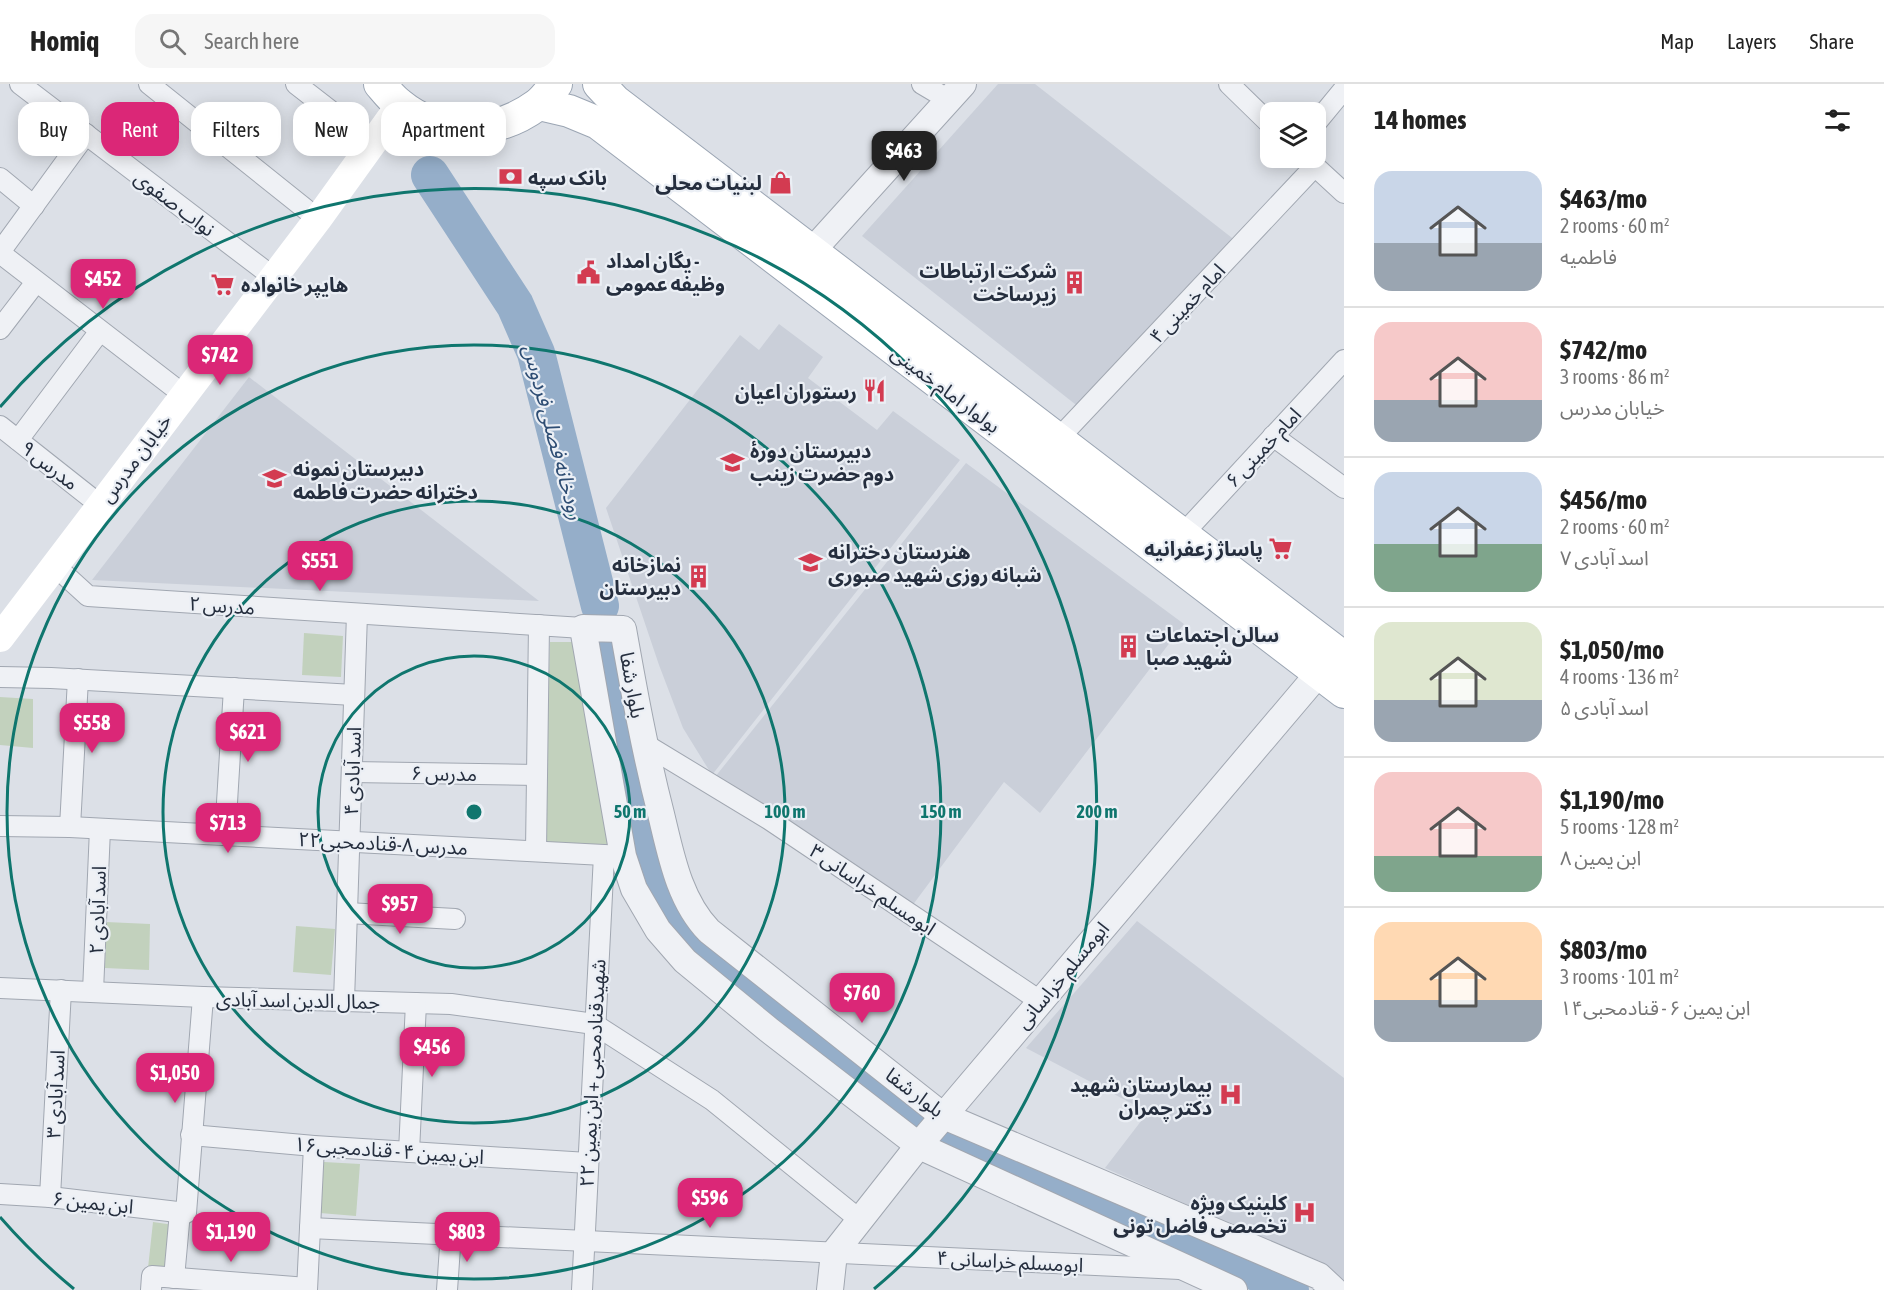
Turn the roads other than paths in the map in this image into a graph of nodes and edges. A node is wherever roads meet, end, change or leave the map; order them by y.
1 (149, 84) edge
2 (296, 84) edge
3 (599, 84) edge
4 (922, 84) edge
5 (1229, 84) edge
6 (27, 86) edge
7 (1344, 89) edge
8 (956, 92) edge
9 (547, 94) edge
10 (390, 95) edge
11 (47, 102) edge
12 (1326, 111) edge
13 (1260, 114) edge
14 (89, 136) edge
15 (372, 143) junction
16 (70, 156) edge
17 (1306, 168) edge
18 (1317, 168) edge
19 (0, 178) edge
20 (1344, 193) edge
21 (34, 206) junction
22 (318, 219) junction
23 (812, 251) junction
24 (0, 253) edge
25 (273, 277) junction
26 (36, 282) junction
27 (2, 323) edge
28 (100, 331) junction
29 (1344, 360) edge
30 (184, 395) junction
31 (0, 426) edge
32 (1273, 436) junction
33 (1058, 439) junction
34 (18, 440) junction
35 (1344, 488) edge
36 (100, 505) junction
37 (1182, 535) junction
38 (54, 565) junction
39 (357, 614) junction
40 (539, 626) junction
41 (583, 628) junction
42 (2, 630) edge
43 (1332, 666) edge
44 (0, 677) edge
45 (78, 680) junction
46 (234, 688) junction
47 (1344, 692) edge
48 (354, 695) junction
49 (643, 743) junction
50 (351, 772) junction
51 (537, 775) junction
52 (0, 826) edge
53 (70, 827) junction
54 (100, 829) junction
55 (225, 835) junction
56 (349, 841) junction
57 (536, 851) junction
58 (613, 856) junction
59 (347, 913) junction
60 (454, 919) dead end
61 (0, 988) edge
62 (61, 990) junction
63 (93, 991) junction
64 (203, 997) junction
65 (344, 1001) junction
66 (1040, 1001) junction
67 (416, 1003) junction
68 (594, 1024) junction
69 (944, 1114) junction
70 (191, 1135) junction
71 (919, 1144) junction
72 (314, 1146) junction
73 (409, 1152) junction
74 (588, 1163) junction
75 (0, 1194) edge
76 (50, 1197) junction
77 (183, 1212) junction
78 (861, 1220) junction
79 (310, 1228) junction
80 (451, 1233) junction
81 (584, 1242) junction
82 (834, 1253) junction
83 (1186, 1269) junction
84 (174, 1278) junction
85 (152, 1283) edge
86 (307, 1289) edge
87 (447, 1290) edge
88 (582, 1290) edge
89 (831, 1290) edge
90 (1234, 1290) edge
91 (1334, 1290) edge

1 - 22 street
2 - 15 street
3 - 23 main road, بولوار امام خمینی
4 - 8 street
5 - 13 street
6 - 11 street, نواب صفوی
7 - 12 street
8 - 23 street
9 - 10 main road
9 - 43 main road, بولوار امام خمینی
10 - 15 main road, خیابان مدرس
14 - 25 street, نواب صفوی
15 - 22 main road, خیابان مدرس
16 - 21 street
17 - 33 street, امام خمینی ۴
18 - 20 street
19 - 21 street
21 - 24 street
22 - 25 main road, خیابان مدرس
23 - 33 main road, بولوار امام خمینی
24 - 26 street
25 - 30 main road, خیابان مدرس
26 - 27 street
26 - 28 street
28 - 30 street
28 - 34 street
29 - 32 street, امام خمینی ۶
30 - 36 main road, خیابان مدرس
31 - 34 street, مدرس ۹
32 - 35 street
32 - 37 street, امام خمینی ۶
33 - 37 main road, بولوار امام خمینی
34 - 36 street, مدرس ۹
36 - 38 main road, خیابان مدرس
37 - 43 main road, بولوار امام خمینی
38 - 39 street, مدرس ۲
38 - 42 main road, خیابان مدرس
39 - 40 street, مدرس ۲
39 - 48 street, اسد آبادی ۴
40 - 41 street, مدرس ۲
40 - 51 street
41 - 49 street, بلوار شفا
41 - 58 street, بلوار شفا
43 - 47 main road, بولوار امام خمینی
43 - 66 street, ابومسلم خراسانی
44 - 45 street
45 - 46 street
45 - 53 street
46 - 48 street
46 - 55 street
48 - 50 street, اسد آبادی ۴
49 - 66 street, ابومسلم خراسانی ۳
49 - 69 street, بلوار شفا
50 - 51 street, مدرس ۶
50 - 56 street, اسد آبادی ۴
51 - 57 street
52 - 53 street, مدرس ۸-قنادمحبی۲۲
53 - 54 street, مدرس ۸-قنادمحبی۲۲
54 - 55 street, مدرس ۸-قنادمحبی۲۲
54 - 63 street, اسد آبادی ۲
55 - 56 street, مدرس ۸-قنادمحبی۲۲
56 - 57 street, مدرس ۸-قنادمحبی۲۲
56 - 59 street, اسد آبادی ۴
57 - 58 street, مدرس ۸-قنادمحبی۲۲
58 - 68 street, شهیدقنادمحبی + ابن یمین ۲۲
58 - 71 street, بلوار شفا
59 - 60 street
59 - 65 street, اسد آبادی ۴
61 - 62 street, جمال الدین اسد آبادی
62 - 63 street, جمال الدین اسد آبادی
62 - 76 street, اسد آبادی ۳
63 - 64 street, جمال الدین اسد آبادی
64 - 65 street, جمال الدین اسد آبادی
64 - 70 street
65 - 67 street, جمال الدین اسد آبادی
66 - 69 street, ابومسلم خراسانی
67 - 68 street, جمال الدین اسد آبادی
67 - 73 street
68 - 74 street, شهیدقنادمحبی + ابن یمین ۲۲
68 - 78 street
69 - 71 street, ابومسلم خراسانی
69 - 91 street, بلوار شفا
70 - 72 street, ابن یمین ۴ - قنادمجبی۱۶
70 - 77 street
71 - 78 street, ابومسلم خراسانی
71 - 83 street, بلوار شفا
72 - 73 street, ابن یمین ۴ - قنادمجبی۱۶
72 - 79 street
73 - 74 street, ابن یمین ۴ - قنادمجبی۱۶
74 - 81 street, شهیدقنادمحبی + ابن یمین ۲۲
75 - 76 street, ابن یمین ۶
76 - 77 street, ابن یمین ۶
77 - 84 street
78 - 82 street, ابومسلم خراسانی
79 - 80 street, ابومسلم خراسانی ۴
79 - 86 street
80 - 81 street, ابومسلم خراسانی ۴
80 - 87 street
81 - 82 street, ابومسلم خراسانی ۴
81 - 88 street, شهیدقنادمحبی + ابن یمین ۲۲
82 - 83 street, ابومسلم خراسانی ۴
82 - 89 street
83 - 90 street, بلوار شفا
84 - 85 street
84 - 86 street

